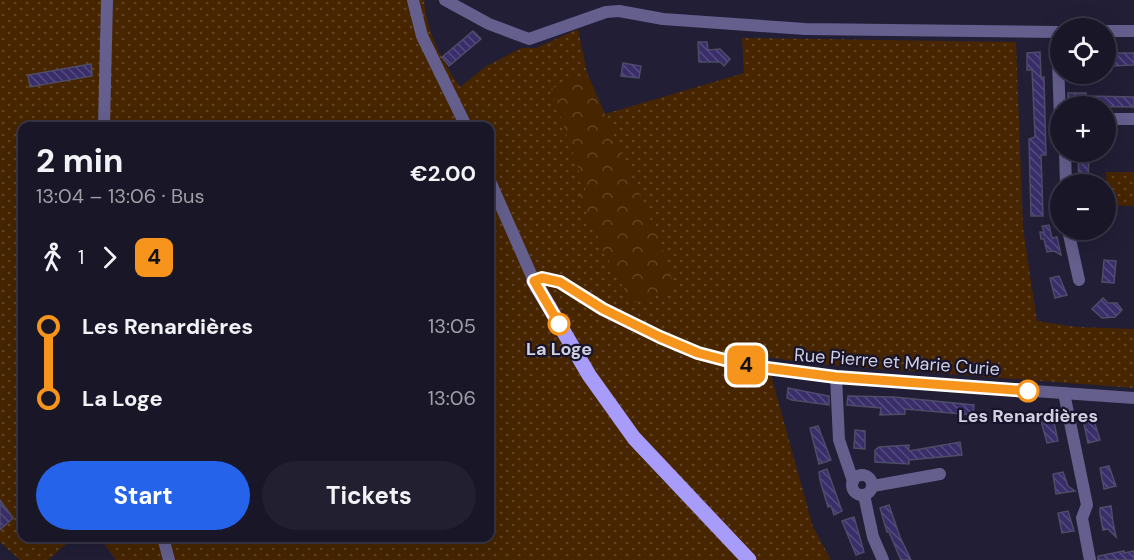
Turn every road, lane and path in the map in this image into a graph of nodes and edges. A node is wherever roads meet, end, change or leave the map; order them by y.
1 (107, 0) edge
2 (413, 0) edge
3 (445, 0) edge
4 (1116, 31) edge
5 (1134, 31) edge
6 (1050, 32) edge
7 (1116, 119) edge
8 (1134, 119) edge
9 (104, 122) edge
10 (464, 122) edge
11 (494, 190) edge
12 (1070, 240) edge
13 (1079, 280) dead end
14 (534, 281) junction
15 (836, 377) junction
16 (1064, 393) junction
17 (1134, 398) edge
18 (940, 474) dead end
19 (868, 490) junction
20 (164, 542) edge
21 (169, 560) edge
22 (749, 560) edge
23 (883, 560) edge
24 (1090, 560) edge

1 - 9 street
2 - 10 street
3 - 6 street
4 - 5 street
7 - 8 street
11 - 14 street
12 - 13 street
14 - 15 street, Rue Pierre et Marie Curie
14 - 22 main road
15 - 16 street, Rue Pierre et Marie Curie
15 - 19 street
16 - 17 street, Rue Pierre et Marie Curie
16 - 24 street
18 - 19 street
19 - 23 street
20 - 21 street

